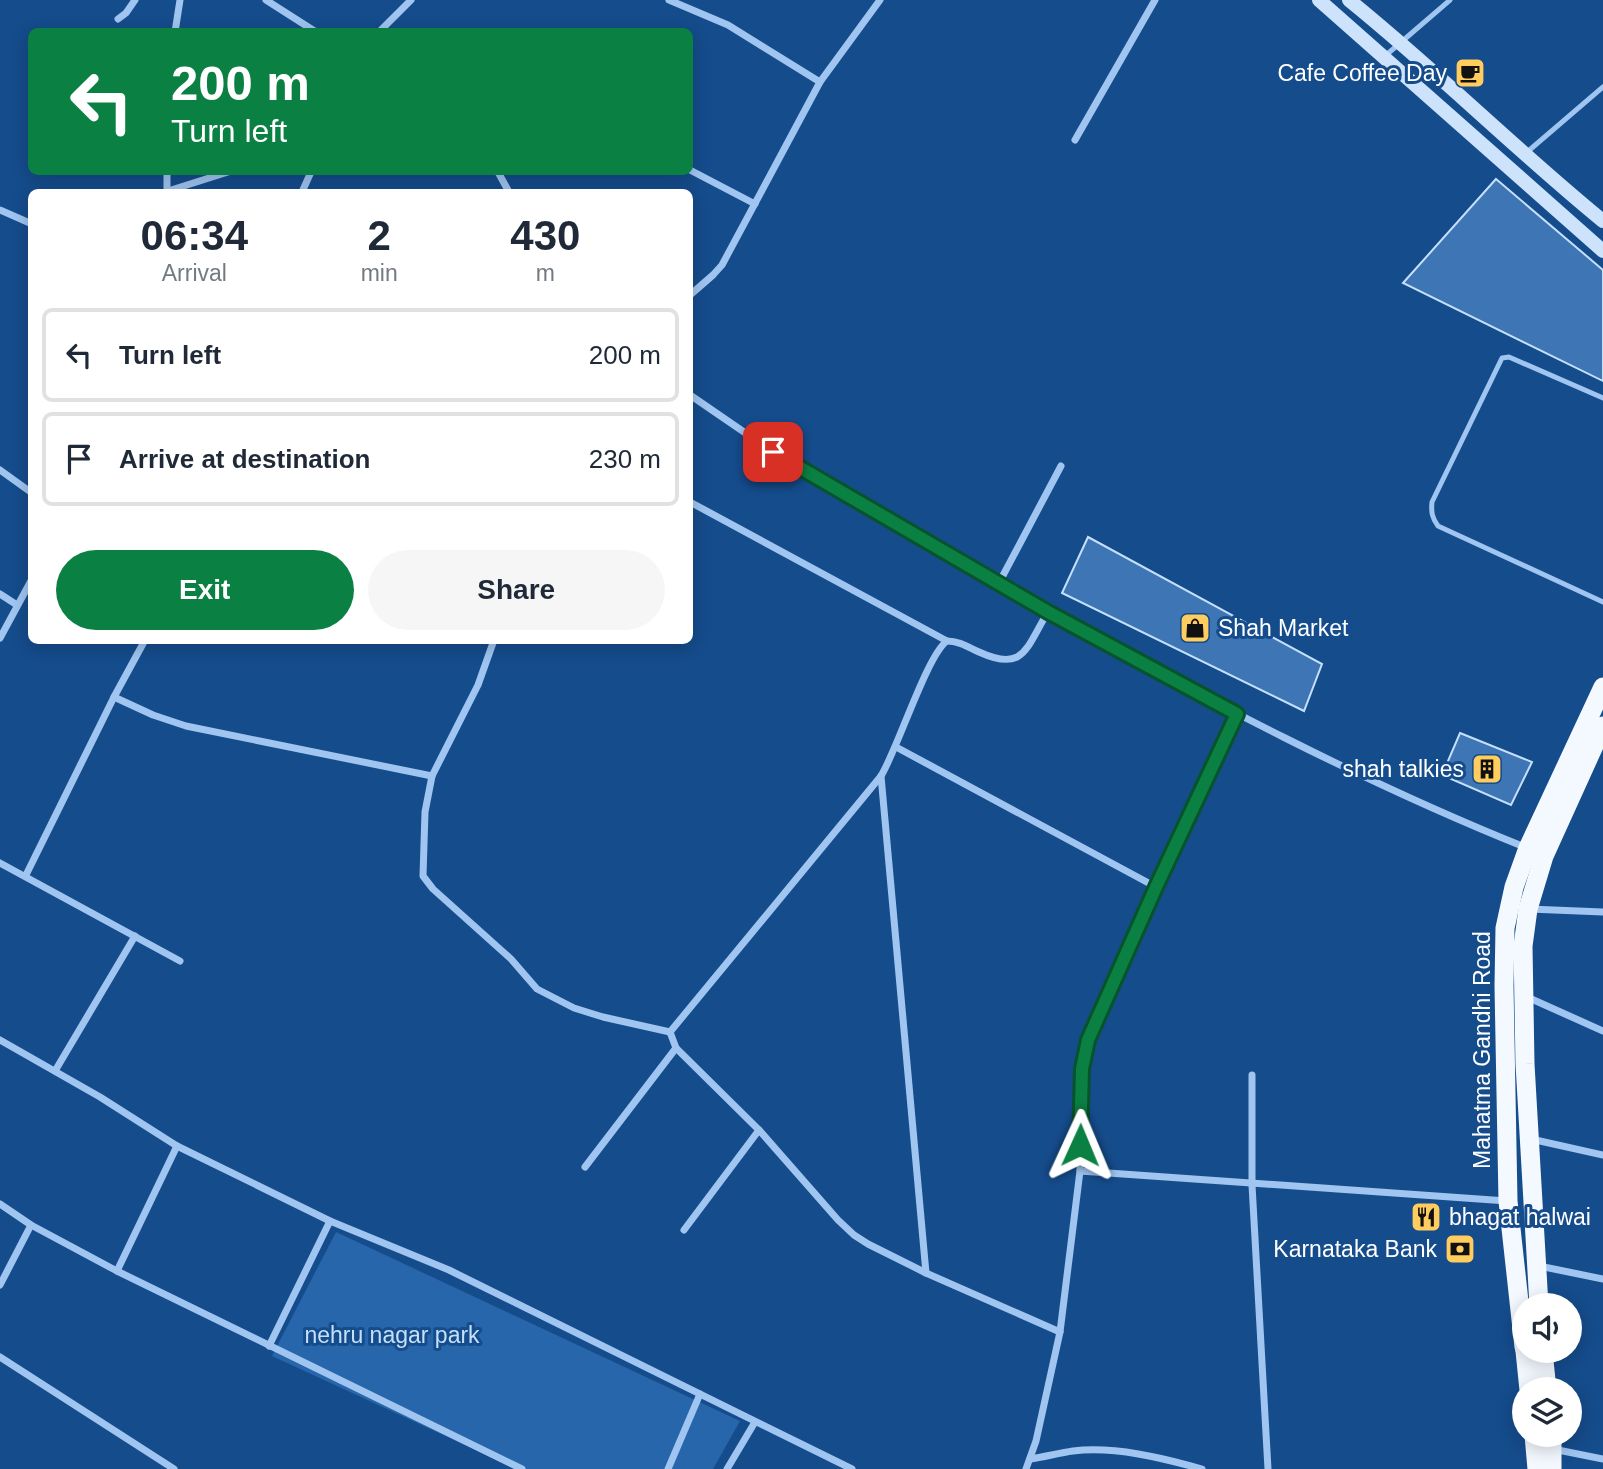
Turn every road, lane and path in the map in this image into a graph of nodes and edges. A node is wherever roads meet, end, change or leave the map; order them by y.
1 (135, 0) edge
2 (180, 0) edge
3 (267, 0) edge
4 (411, 0) edge
5 (669, 0) edge
6 (880, 0) edge
7 (1155, 0) edge
8 (1319, 0) edge
9 (1349, 0) edge
10 (1450, 0) edge
11 (118, 19) dead end
12 (176, 28) edge
13 (310, 28) edge
14 (383, 28) edge
15 (1401, 42) junction
16 (1385, 56) junction
17 (820, 82) junction
18 (1603, 87) edge
19 (1075, 140) dead end
20 (1526, 153) junction
21 (693, 172) edge
22 (219, 175) edge
23 (177, 189) edge
24 (755, 204) junction
25 (0, 210) edge
26 (1603, 221) edge
27 (28, 222) edge
28 (1603, 251) edge
29 (693, 292) edge
30 (693, 397) edge
31 (1603, 398) edge
32 (1061, 466) dead end
33 (0, 470) edge
34 (28, 490) edge
35 (693, 504) edge
36 (999, 583) junction
37 (28, 586) edge
38 (0, 594) edge
39 (1603, 601) edge
40 (18, 605) junction
41 (1048, 612) junction
42 (0, 638) edge
43 (947, 641) junction
44 (143, 644) edge
45 (493, 644) edge
46 (1603, 687) edge
47 (114, 697) junction
48 (1237, 714) junction
49 (1603, 726) edge
50 (896, 747) junction
51 (432, 776) junction
52 (881, 776) junction
53 (1528, 848) junction
54 (0, 863) edge
55 (26, 876) junction
56 (1156, 887) junction
57 (1528, 909) junction
58 (1603, 912) edge
59 (135, 936) junction
60 (180, 961) dead end
61 (1523, 996) junction
62 (1603, 1031) edge
63 (670, 1032) junction
64 (0, 1040) edge
65 (676, 1048) junction
66 (55, 1072) junction
67 (1252, 1075) dead end
68 (759, 1130) junction
69 (1530, 1139) junction
70 (177, 1146) junction
71 (1603, 1155) edge
72 (585, 1167) dead end
73 (1080, 1171) junction
74 (1252, 1185) junction
75 (1508, 1201) junction
76 (0, 1204) edge
77 (330, 1221) junction
78 (30, 1225) junction
79 (684, 1230) dead end
80 (1535, 1265) junction
81 (117, 1271) junction
82 (926, 1273) junction
83 (1603, 1279) edge
84 (0, 1285) edge
85 (1518, 1293) edge
86 (1538, 1293) edge
87 (1060, 1332) junction
88 (269, 1346) junction
89 (0, 1357) edge
90 (700, 1394) junction
91 (755, 1422) junction
92 (1535, 1447) edge
93 (1553, 1447) edge
94 (1568, 1447) edge
95 (1030, 1459) junction
96 (1603, 1459) edge
97 (174, 1469) edge
98 (522, 1469) edge
99 (668, 1469) edge
100 (727, 1469) edge
101 (852, 1469) edge
102 (1026, 1469) edge
103 (1202, 1469) edge
104 (1268, 1469) edge
105 (1537, 1469) edge
106 (1552, 1469) edge

1 - 11 street
2 - 12 street
3 - 13 street
4 - 14 street
5 - 17 street
6 - 17 street
7 - 19 street
8 - 16 main road
9 - 15 main road
10 - 15 lane
15 - 16 lane
15 - 20 main road
16 - 28 main road
17 - 24 street
18 - 20 lane
20 - 26 main road
21 - 24 street
22 - 23 street
24 - 29 street
25 - 27 street
30 - 36 street
31 - 39 lane
32 - 36 street
33 - 34 street
35 - 43 street
36 - 41 street
37 - 40 street
38 - 40 street
40 - 42 street
41 - 43 street
41 - 48 street
43 - 50 street
44 - 47 street
45 - 51 street
46 - 53 highway, Mahatma Gandhi Road
47 - 51 street
47 - 55 street
48 - 53 street
48 - 56 street
49 - 57 highway, Mahatma Gandhi Road
50 - 52 street
50 - 56 street
51 - 63 street
52 - 63 street
52 - 82 street
53 - 75 highway, Mahatma Gandhi Road
54 - 55 street
55 - 59 street
56 - 73 street
57 - 58 street
57 - 61 highway, Mahatma Gandhi Road
59 - 60 street
59 - 66 street
61 - 62 street
61 - 69 highway, Mahatma Gandhi Road
63 - 65 street
64 - 66 street
65 - 68 street
65 - 72 street
66 - 70 street
67 - 74 street
68 - 79 street
68 - 82 street
69 - 71 street
69 - 80 highway, Mahatma Gandhi Road
70 - 77 street
70 - 81 street
73 - 74 street
73 - 87 street
74 - 75 street
74 - 104 street
75 - 85 highway, Mahatma Gandhi Road
76 - 78 street
77 - 88 street
77 - 90 street
78 - 81 street
78 - 84 street
80 - 83 street
80 - 86 highway, Mahatma Gandhi Road
81 - 88 street
82 - 87 street
87 - 95 street
88 - 98 street
89 - 97 street
90 - 91 street
90 - 99 street
91 - 100 street
91 - 101 street
92 - 105 highway
93 - 106 highway
94 - 96 street
95 - 102 street
95 - 103 street

